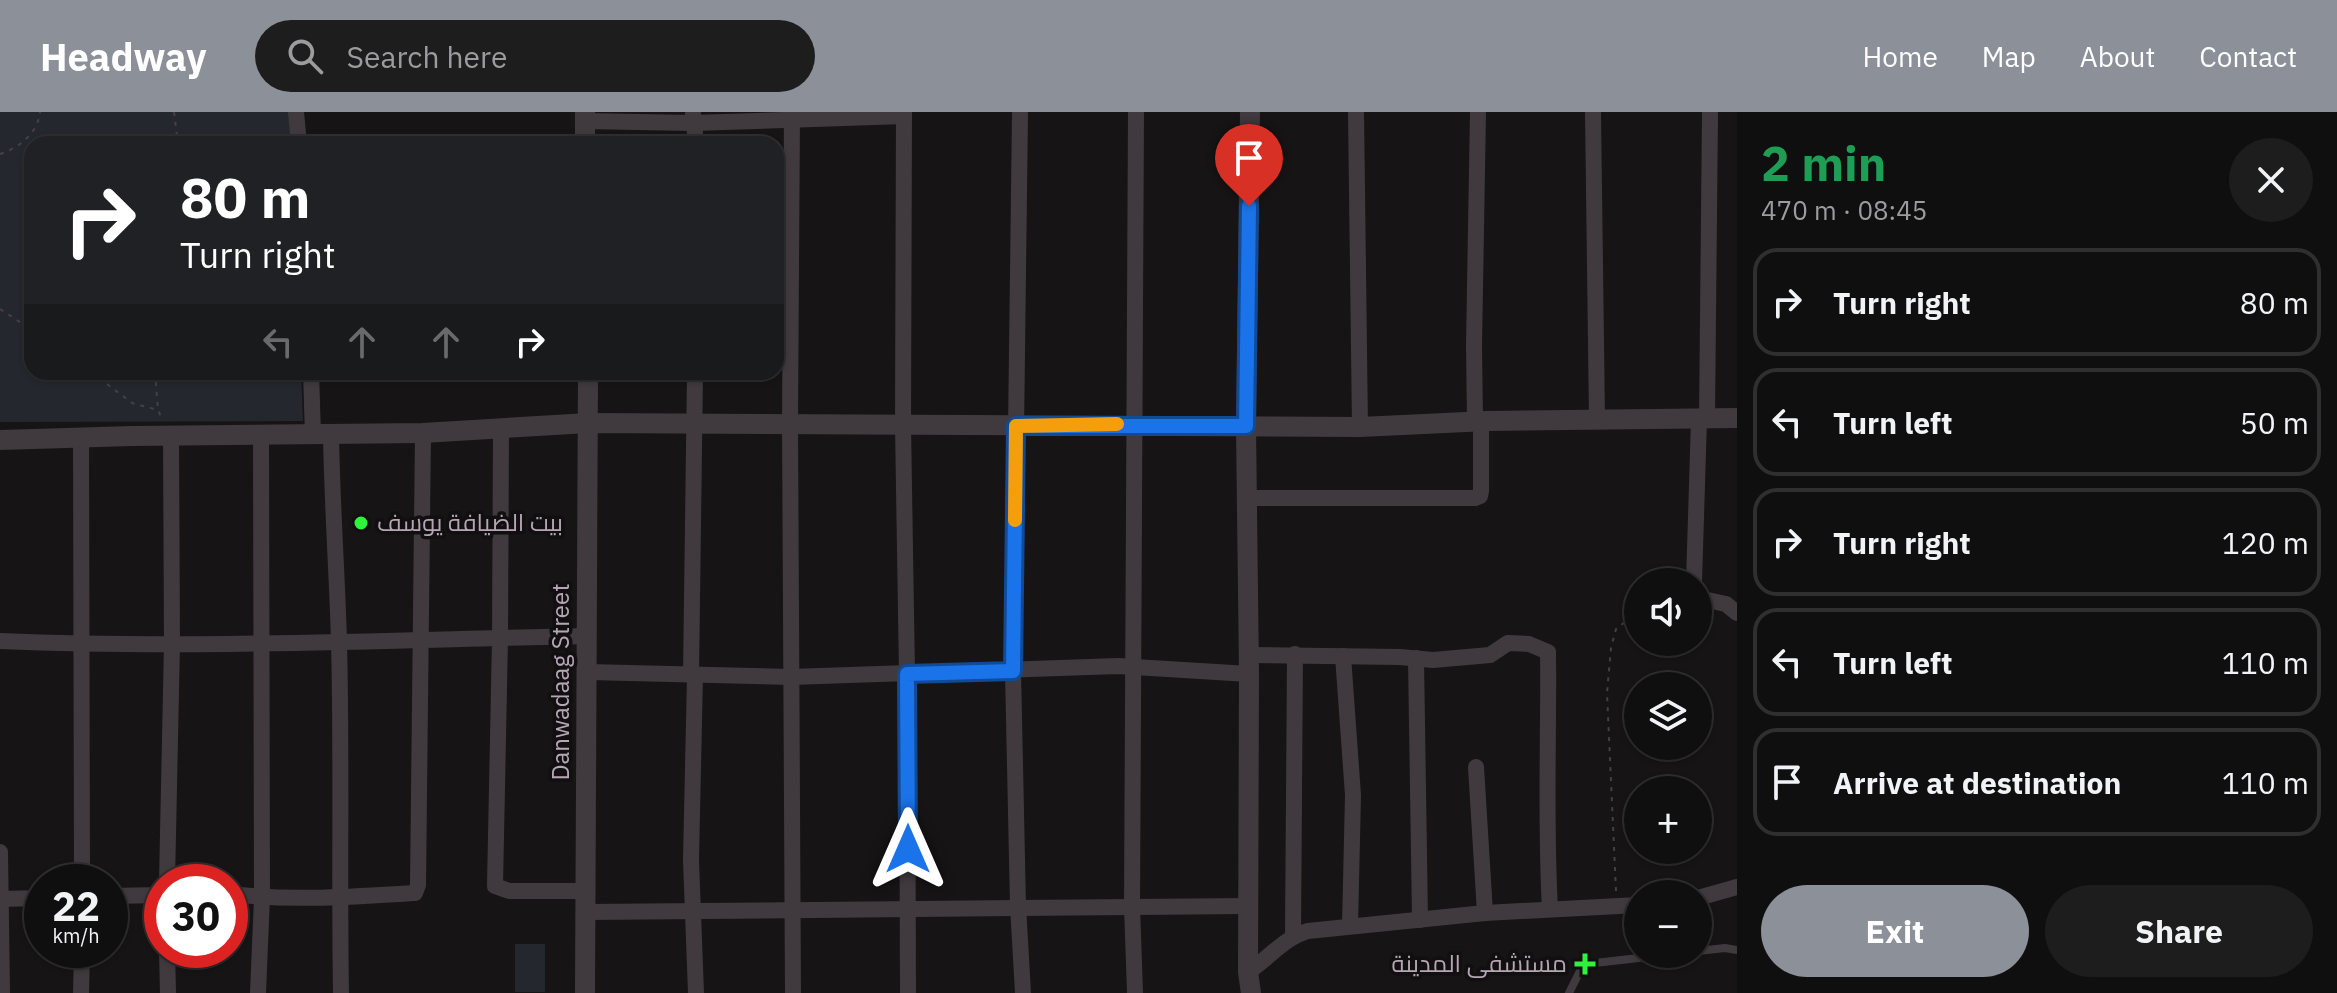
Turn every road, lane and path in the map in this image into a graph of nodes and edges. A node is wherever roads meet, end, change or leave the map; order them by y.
1 (40, 112) edge
2 (174, 112) edge
3 (296, 112) edge
4 (1020, 112) edge
5 (1136, 112) edge
6 (1250, 112) edge
7 (1356, 112) edge
8 (1478, 112) edge
9 (1593, 112) edge
10 (1710, 112) edge
11 (904, 114) edge
12 (792, 115) edge
13 (585, 117) edge
14 (693, 117) edge
15 (28, 136) edge
16 (177, 136) edge
17 (298, 136) edge
18 (24, 140) edge
19 (0, 154) edge
20 (0, 309) edge
21 (24, 325) edge
22 (102, 380) edge
23 (156, 380) edge
24 (312, 380) edge
25 (588, 380) edge
26 (695, 380) edge
27 (158, 410) junction
28 (1737, 418) edge
29 (1703, 419) junction
30 (1597, 420) junction
31 (1478, 422) junction
32 (588, 423) junction
33 (693, 423) junction
34 (790, 423) junction
35 (1135, 424) junction
36 (903, 425) junction
37 (1016, 426) junction
38 (1246, 426) junction
39 (1360, 427) junction
40 (501, 430) junction
41 (423, 433) junction
42 (322, 435) junction
43 (171, 436) junction
44 (261, 436) junction
45 (81, 438) junction
46 (0, 440) edge
47 (1247, 498) junction
48 (1695, 568) edge
49 (1712, 601) edge
50 (1737, 613) edge
51 (1624, 623) edge
52 (588, 636) junction
53 (500, 638) junction
54 (422, 640) junction
55 (0, 641) edge
56 (339, 642) junction
57 (172, 643) junction
58 (83, 644) junction
59 (260, 644) junction
60 (1295, 654) junction
61 (1343, 656) junction
62 (1416, 658) junction
63 (1249, 664) junction
64 (1134, 668) junction
65 (1013, 671) junction
66 (588, 672) junction
67 (907, 674) junction
68 (693, 676) junction
69 (791, 677) junction
70 (1476, 767) dead end
71 (0, 852) edge
72 (82, 864) edge
73 (167, 864) edge
74 (1737, 887) edge
75 (1712, 894) edge
76 (248, 896) edge
77 (262, 897) junction
78 (24, 898) edge
79 (340, 898) junction
80 (0, 899) edge
81 (586, 901) junction
82 (1018, 906) junction
83 (1132, 906) junction
84 (1249, 906) junction
85 (1624, 906) edge
86 (909, 907) junction
87 (1616, 907) junction
88 (793, 909) junction
89 (1550, 909) junction
90 (692, 910) junction
91 (1485, 913) junction
92 (1420, 920) junction
93 (1350, 926) junction
94 (1293, 935) junction
95 (1712, 949) edge
96 (1737, 950) edge
97 (1624, 960) edge
98 (82, 968) edge
99 (167, 968) edge
100 (1250, 983) edge
101 (2, 993) edge
102 (81, 993) edge
103 (168, 993) edge
104 (258, 993) edge
105 (341, 993) edge
106 (585, 993) edge
107 (696, 993) edge
108 (793, 993) edge
109 (908, 993) edge
110 (1023, 993) edge
111 (1135, 993) edge
112 (1569, 993) edge

1 - 15 path
2 - 16 path
3 - 17 street
4 - 37 street
5 - 35 street
6 - 38 street
7 - 39 street
8 - 31 street
9 - 30 street
10 - 29 street
11 - 12 street
11 - 36 street
12 - 14 street
12 - 34 street
13 - 14 street
18 - 19 path
20 - 21 path
22 - 27 path
23 - 27 path
24 - 42 street
25 - 32 street, Danwadaag Street
26 - 33 street
27 - 43 path
28 - 29 street
29 - 30 street
29 - 48 street
30 - 31 street
31 - 39 street
31 - 47 street
32 - 33 street
32 - 40 street
32 - 52 street, Danwadaag Street
33 - 34 street
33 - 68 street
34 - 36 street
34 - 69 street
35 - 37 street
35 - 38 street
35 - 64 street
36 - 37 street
36 - 67 street
37 - 65 street
38 - 39 street
38 - 47 street
40 - 41 street
40 - 53 street
41 - 42 street
41 - 54 street
42 - 44 street
42 - 56 street
43 - 44 street
43 - 45 street
43 - 57 street
44 - 59 street
45 - 46 street
45 - 58 street
47 - 63 street
49 - 50 street
51 - 87 path
52 - 53 street
52 - 66 street, Danwadaag Street
53 - 54 street
53 - 81 street
54 - 56 street
54 - 79 street
55 - 58 street
56 - 59 street
56 - 79 street
57 - 58 street
57 - 59 street
57 - 73 street
58 - 72 street
59 - 77 street
60 - 61 street
60 - 63 street
60 - 94 street
61 - 62 street
61 - 93 street
62 - 89 street
62 - 92 street
63 - 64 street
63 - 84 street
64 - 65 street
64 - 83 street
65 - 67 street
65 - 82 street
66 - 68 street
66 - 81 street, Danwadaag Street
67 - 69 street
67 - 86 street
68 - 69 street
68 - 90 street
69 - 88 street
70 - 91 street
71 - 80 street
74 - 75 street
76 - 77 street
77 - 79 street
77 - 104 street
78 - 80 street
79 - 105 street
80 - 101 street
81 - 90 street
81 - 106 street, Danwadaag Street
82 - 83 street
82 - 86 street
82 - 110 street
83 - 84 street
83 - 111 street
84 - 100 street
85 - 87 street
86 - 88 street
86 - 109 street
87 - 89 street
88 - 90 street
88 - 108 street
89 - 91 street
90 - 107 street
91 - 92 street
92 - 93 street
93 - 94 street
94 - 100 street
95 - 96 lane
97 - 112 lane
98 - 102 street
99 - 103 street

